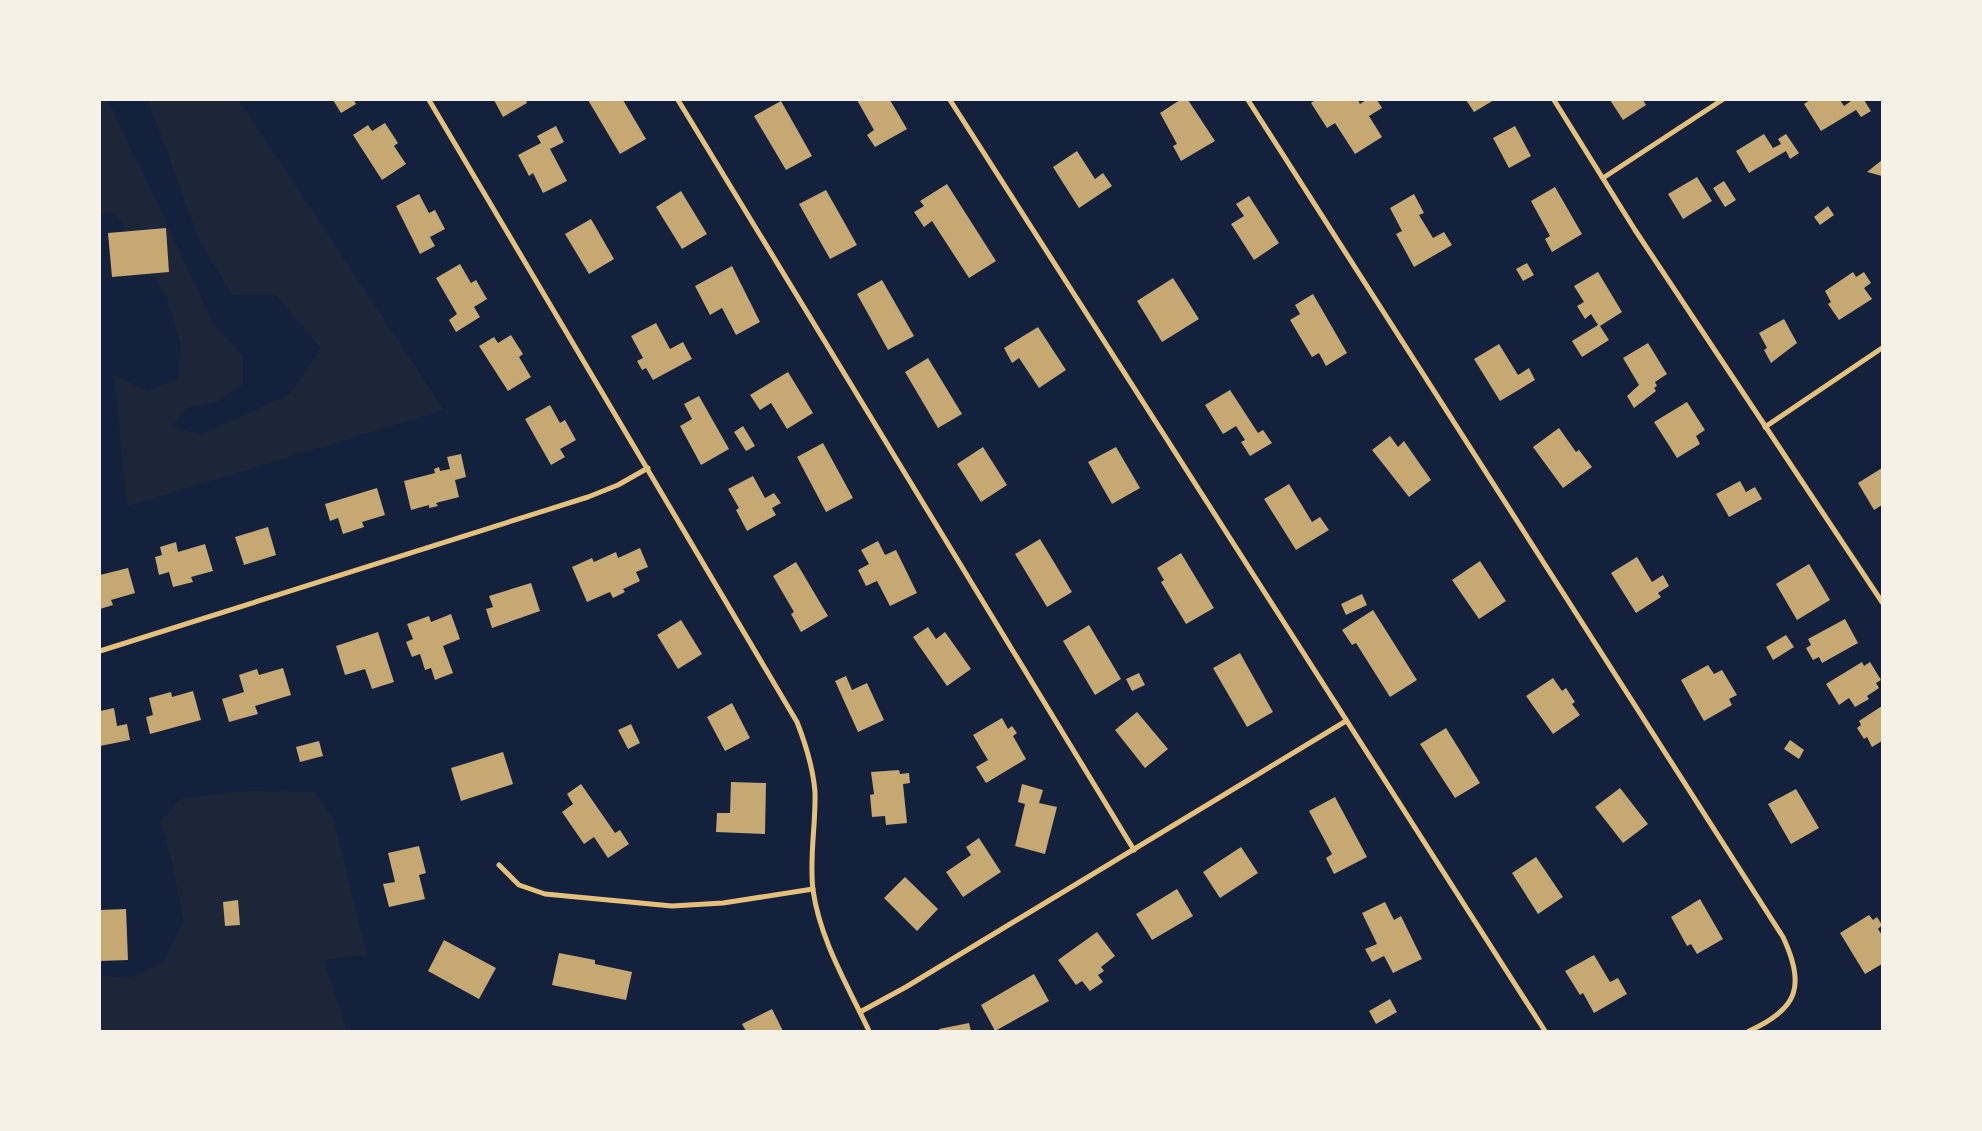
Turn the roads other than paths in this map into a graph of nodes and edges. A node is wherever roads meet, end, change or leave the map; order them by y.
1 (429, 100) edge
2 (678, 100) edge
3 (950, 100) edge
4 (1248, 100) edge
5 (1554, 100) edge
6 (1722, 100) edge
7 (1603, 178) junction
8 (1882, 348) edge
9 (1765, 427) junction
10 (648, 468) junction
11 (1882, 602) edge
12 (100, 651) edge
13 (1346, 721) junction
14 (1134, 850) junction
15 (499, 865) dead end
16 (813, 889) junction
17 (860, 1012) junction
18 (870, 1031) edge
19 (1545, 1031) edge
20 (1749, 1031) edge

1 - 10 street
2 - 14 street
3 - 13 street
4 - 20 street
5 - 7 street
6 - 7 street
7 - 9 street
8 - 9 street
9 - 11 street
10 - 12 street
10 - 16 street
13 - 14 street
13 - 19 street
14 - 17 street
15 - 16 street
16 - 17 street
17 - 18 street

